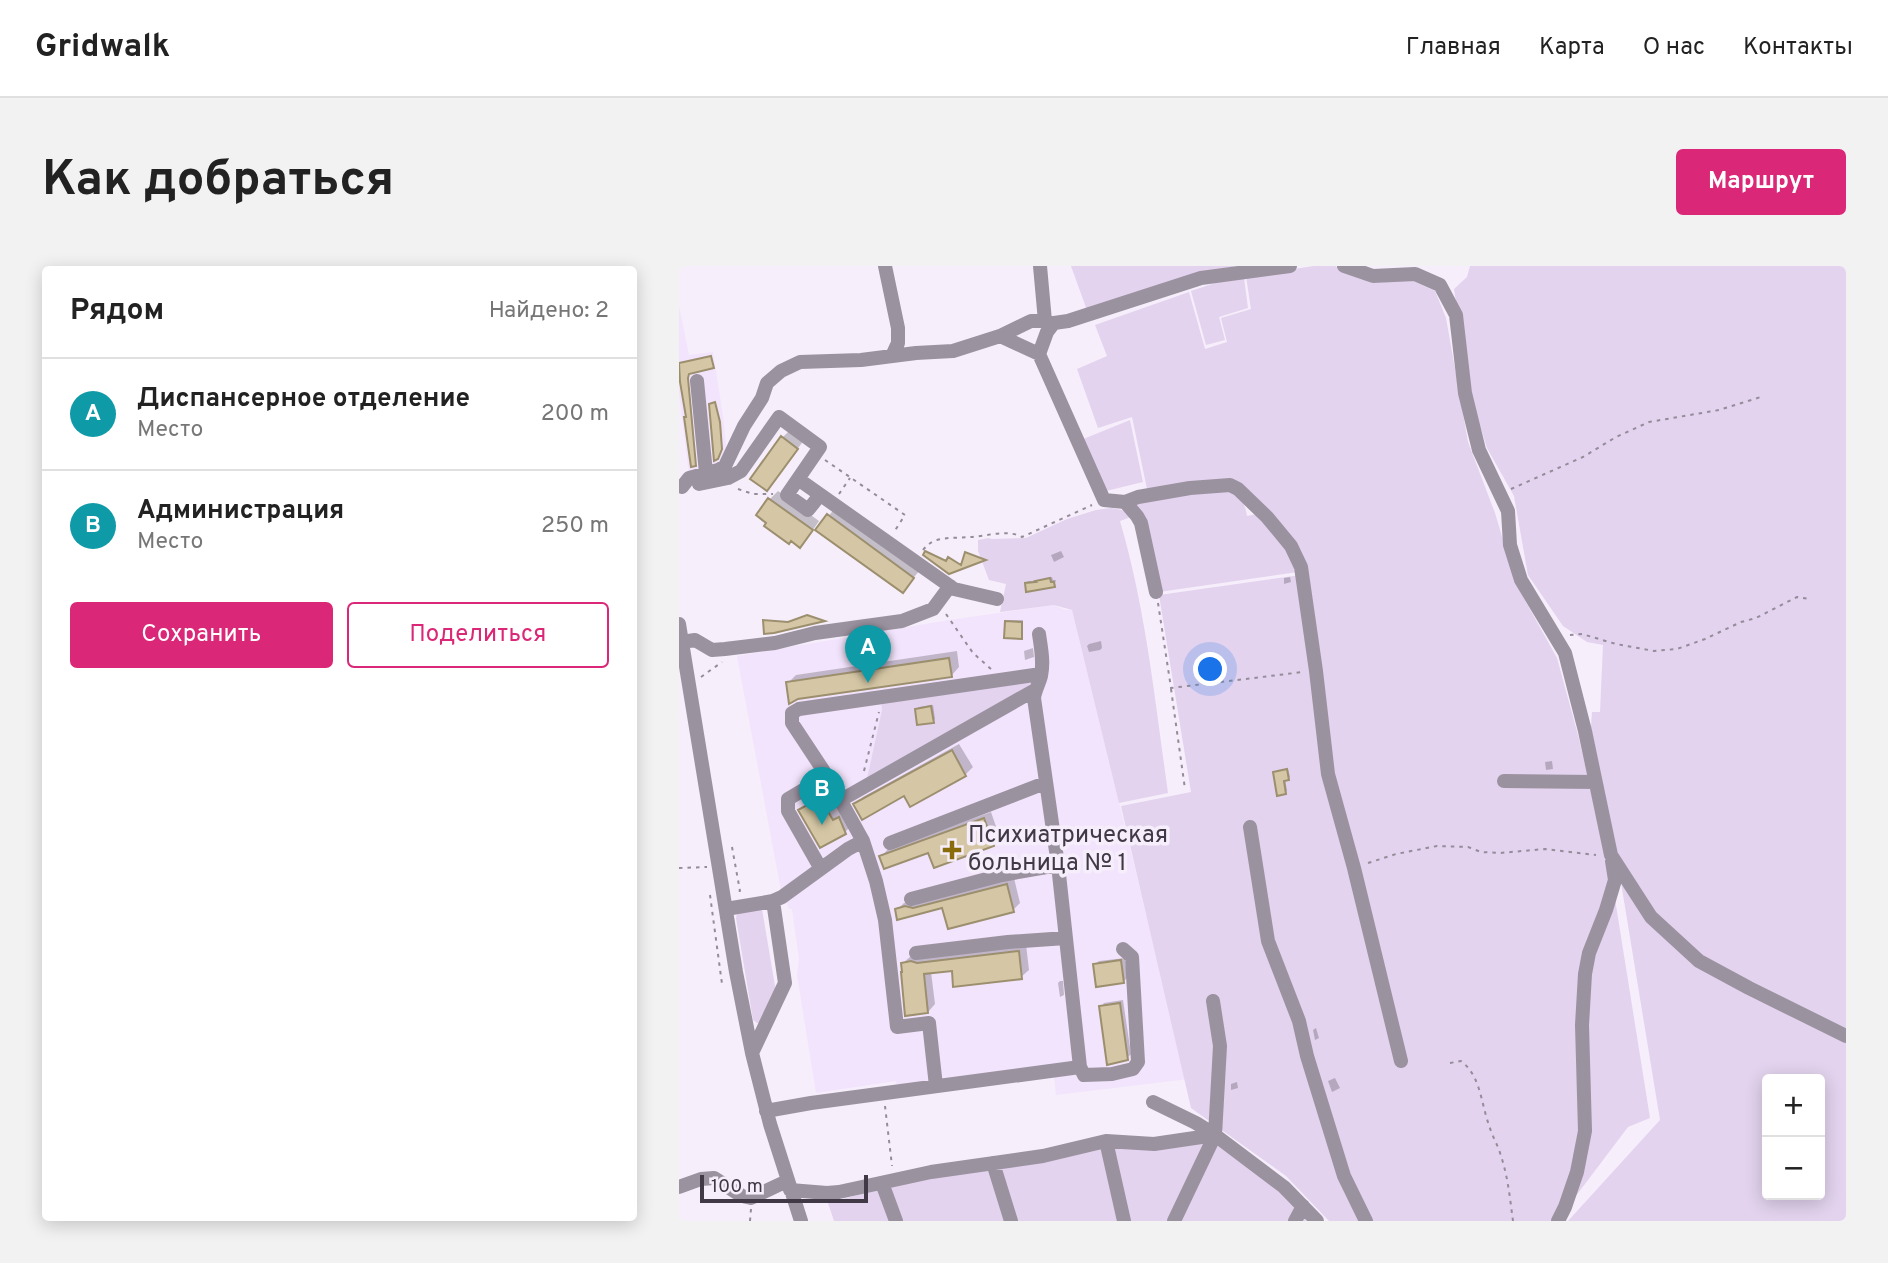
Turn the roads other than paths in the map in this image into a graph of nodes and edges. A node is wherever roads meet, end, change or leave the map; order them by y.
1 (884, 266) edge
2 (1040, 266) edge
3 (1290, 266) edge
4 (1343, 266) edge
5 (1049, 322) junction
6 (999, 336) junction
7 (1039, 354) junction
8 (892, 356) junction
9 (697, 381) dead end
10 (706, 473) junction
11 (798, 479) junction
12 (680, 487) edge
13 (820, 495) junction
14 (1125, 502) junction
15 (950, 586) junction
16 (1156, 592) road end
17 (997, 599) dead end
18 (679, 624) edge
19 (1039, 634) dead end
20 (682, 642) junction
21 (1041, 674) junction
22 (1035, 690) junction
23 (827, 776) junction
24 (1504, 781) dead end
25 (1595, 782) junction
26 (1045, 783) junction
27 (841, 800) junction
28 (1249, 827) dead end
29 (863, 841) junction
30 (890, 843) dead end
31 (1611, 855) junction
32 (1058, 865) junction
33 (821, 869) junction
34 (911, 899) dead end
35 (772, 901) junction
36 (726, 909) junction
37 (1066, 938) junction
38 (1123, 949) dead end
39 (916, 953) dead end
40 (1213, 1001) dead end
41 (1846, 1036) edge
42 (752, 1053) junction
43 (1401, 1062) dead end
44 (1080, 1067) junction
45 (936, 1086) junction
46 (1153, 1102) dead end
47 (766, 1111) junction
48 (1215, 1135) junction
49 (1106, 1141) junction
50 (993, 1163) junction
51 (886, 1182) junction
52 (788, 1185) junction
53 (679, 1187) edge
54 (1303, 1206) junction
55 (801, 1221) edge
56 (895, 1221) edge
57 (1011, 1221) edge
58 (1124, 1221) edge
59 (1174, 1221) edge
60 (1296, 1221) edge
61 (1317, 1221) edge
62 (1366, 1221) edge
63 (1558, 1221) edge

1 - 8 street
2 - 5 street
3 - 5 street
4 - 25 street
5 - 6 street
5 - 7 street
6 - 7 street
6 - 8 street
7 - 14 street
8 - 10 street
9 - 10 street
10 - 12 street
11 - 12 street
11 - 13 street
11 - 13 street
13 - 15 street
14 - 16 street
14 - 43 street
15 - 17 street
15 - 20 street
18 - 20 street
19 - 21 street
20 - 36 street
21 - 22 street
21 - 23 street
22 - 26 street
22 - 27 street
23 - 27 street
23 - 33 street
24 - 25 street
25 - 31 street
26 - 30 street
26 - 32 street
27 - 29 street
28 - 62 street
29 - 33 street
29 - 45 street
31 - 41 street
31 - 63 street
32 - 34 street
32 - 37 street
33 - 35 street
35 - 36 street
35 - 42 street
36 - 42 street
37 - 39 street
37 - 44 street
38 - 44 street
40 - 48 street
42 - 47 street
44 - 45 street
45 - 47 street
46 - 48 street
47 - 52 street
48 - 49 street
48 - 54 street
48 - 59 street
49 - 50 street
49 - 58 street
50 - 51 street
50 - 57 street
51 - 52 street
51 - 56 street
52 - 53 street
52 - 55 street
54 - 60 street
54 - 61 street

